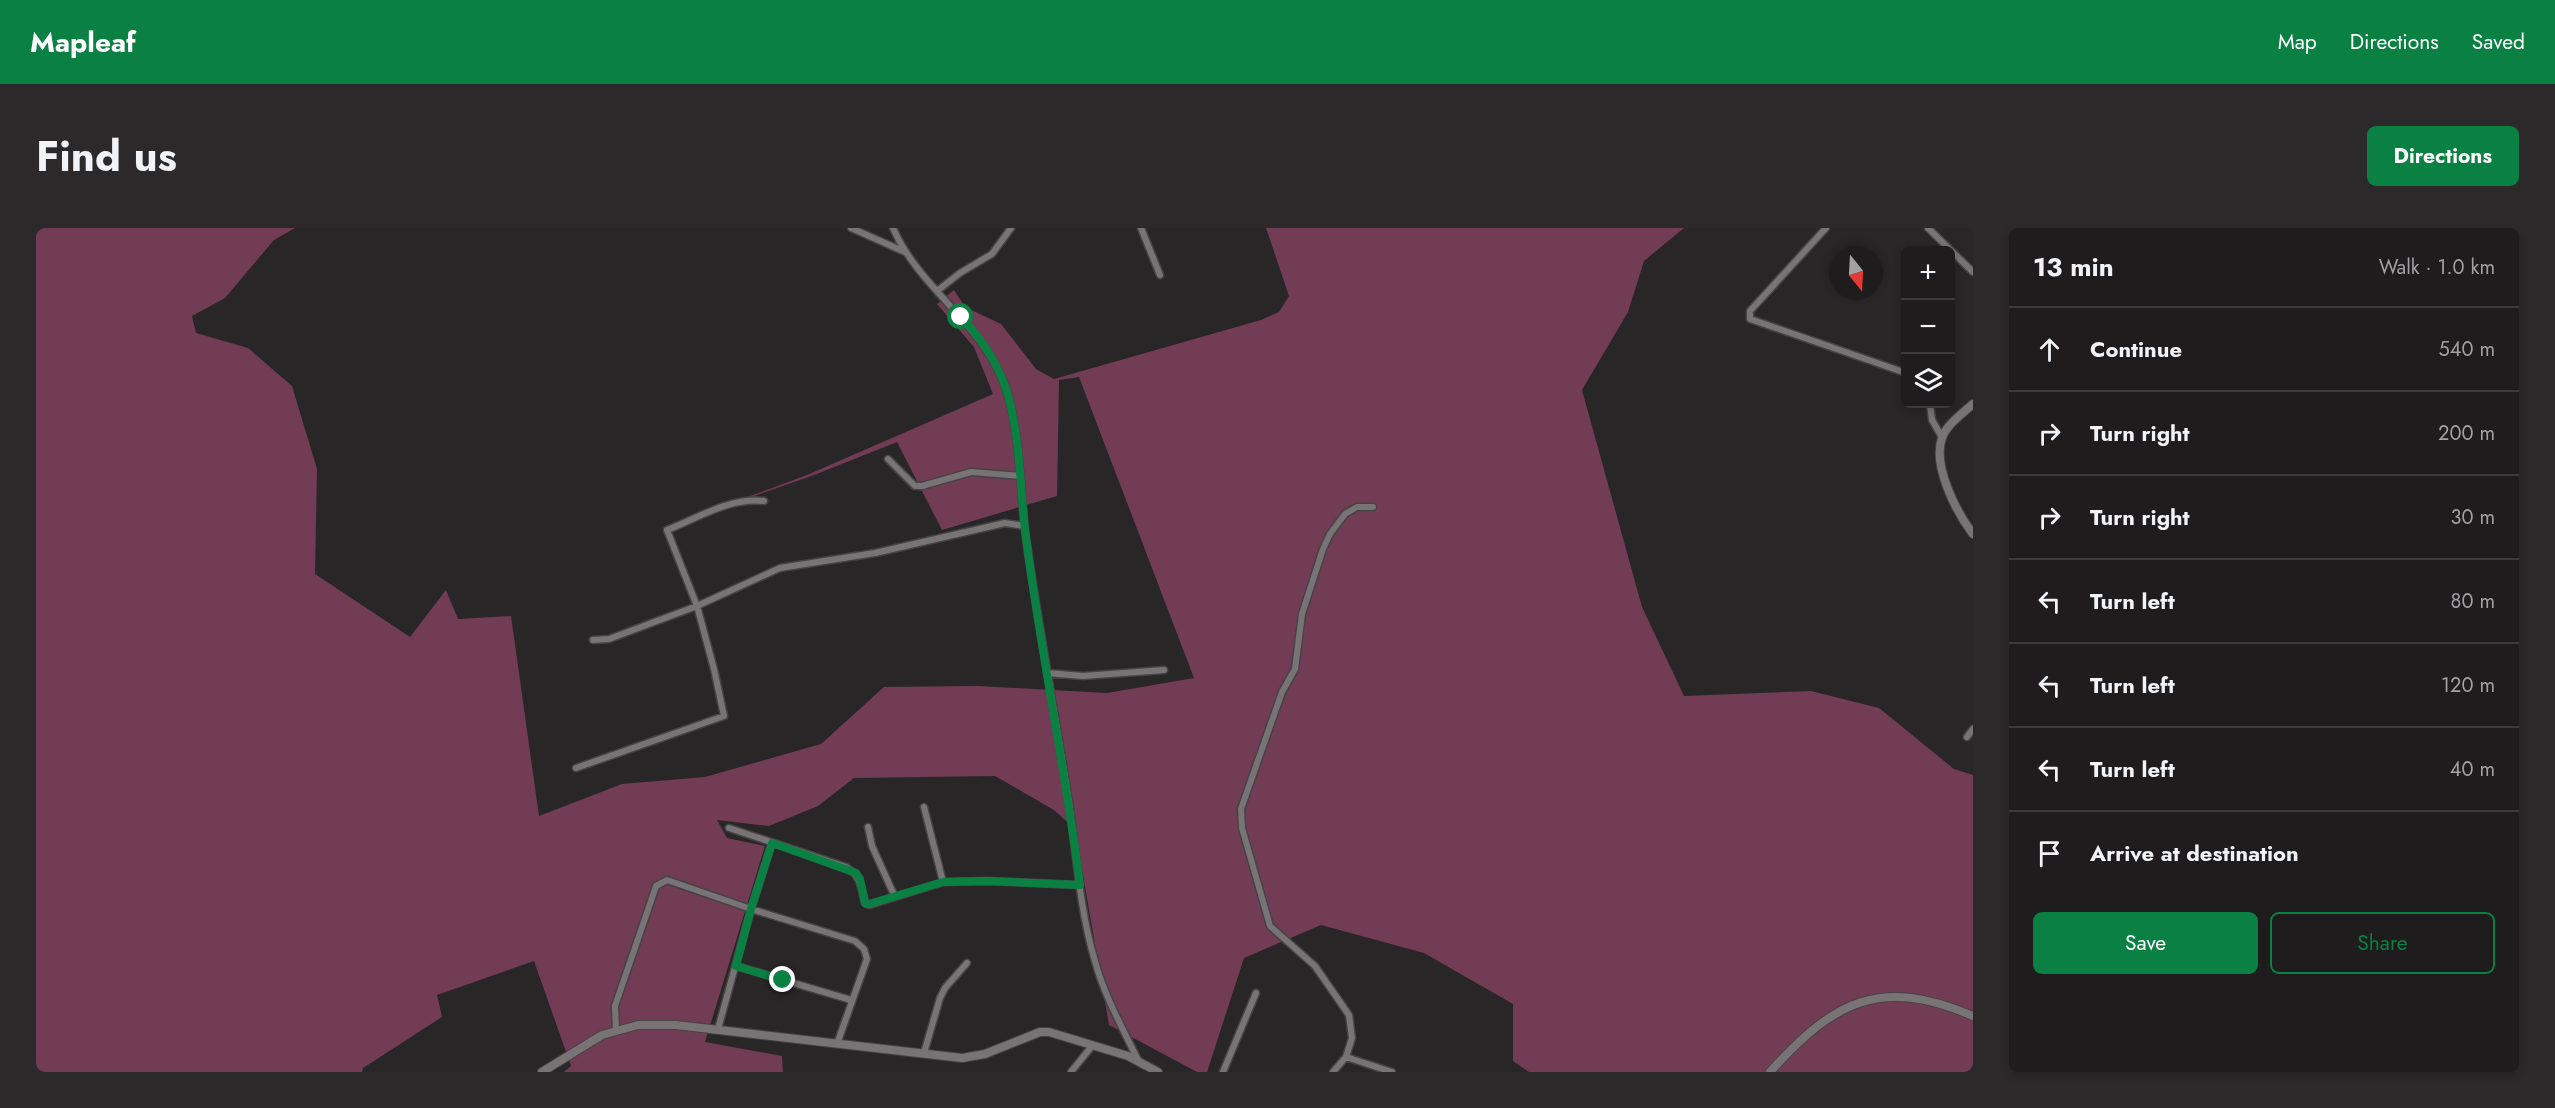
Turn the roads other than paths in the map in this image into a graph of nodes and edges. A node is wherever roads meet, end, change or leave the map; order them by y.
1 (851, 228) edge
2 (893, 228) edge
3 (1011, 228) edge
4 (1141, 228) edge
5 (1826, 228) edge
6 (1928, 228) edge
7 (905, 252) junction
8 (1973, 272) edge
9 (1160, 275) dead end
10 (937, 291) junction
11 (1901, 372) edge
12 (1973, 404) edge
13 (1930, 408) edge
14 (1942, 437) junction
15 (888, 459) dead end
16 (1020, 476) junction
17 (765, 501) dead end
18 (1373, 507) dead end
19 (1025, 526) junction
20 (1973, 534) edge
21 (697, 606) junction
22 (593, 640) dead end
23 (1164, 670) dead end
24 (1047, 673) junction
25 (1973, 729) edge
26 (1967, 737) dead end
27 (576, 768) dead end
28 (924, 807) dead end
29 (867, 827) dead end
30 (729, 828) dead end
31 (772, 843) junction
32 (943, 882) junction
33 (1080, 885) junction
34 (896, 897) junction
35 (751, 909) junction
36 (967, 963) dead end
37 (736, 966) junction
38 (1256, 993) dead end
39 (851, 1000) junction
40 (1973, 1016) edge
41 (718, 1029) junction
42 (616, 1031) junction
43 (837, 1044) junction
44 (1092, 1046) junction
45 (924, 1053) junction
46 (1346, 1057) junction
47 (1138, 1060) junction
48 (542, 1072) edge
49 (1071, 1072) edge
50 (1158, 1072) edge
51 (1223, 1072) edge
52 (1334, 1072) edge
53 (1392, 1072) edge
54 (1770, 1072) edge

1 - 7 street
2 - 7 street
3 - 10 street
4 - 9 street
5 - 11 street
6 - 8 street
7 - 10 street
10 - 16 street
12 - 14 street
13 - 14 street
14 - 20 street
15 - 16 street
16 - 19 street
17 - 21 street
18 - 46 street
19 - 21 street
19 - 24 street
21 - 22 street
21 - 27 street
23 - 24 street
24 - 33 street
25 - 26 street
28 - 32 street
29 - 34 street
30 - 31 street
31 - 34 street
31 - 35 street
32 - 33 street
32 - 34 street
33 - 47 street
35 - 37 street
35 - 39 street
35 - 42 street
36 - 45 street
37 - 39 street
37 - 41 street
38 - 51 street
39 - 43 street
40 - 54 street
41 - 42 street
41 - 43 street
42 - 48 street
43 - 45 street
44 - 45 street
44 - 47 street
44 - 49 street
46 - 52 street
46 - 53 street
47 - 50 street

